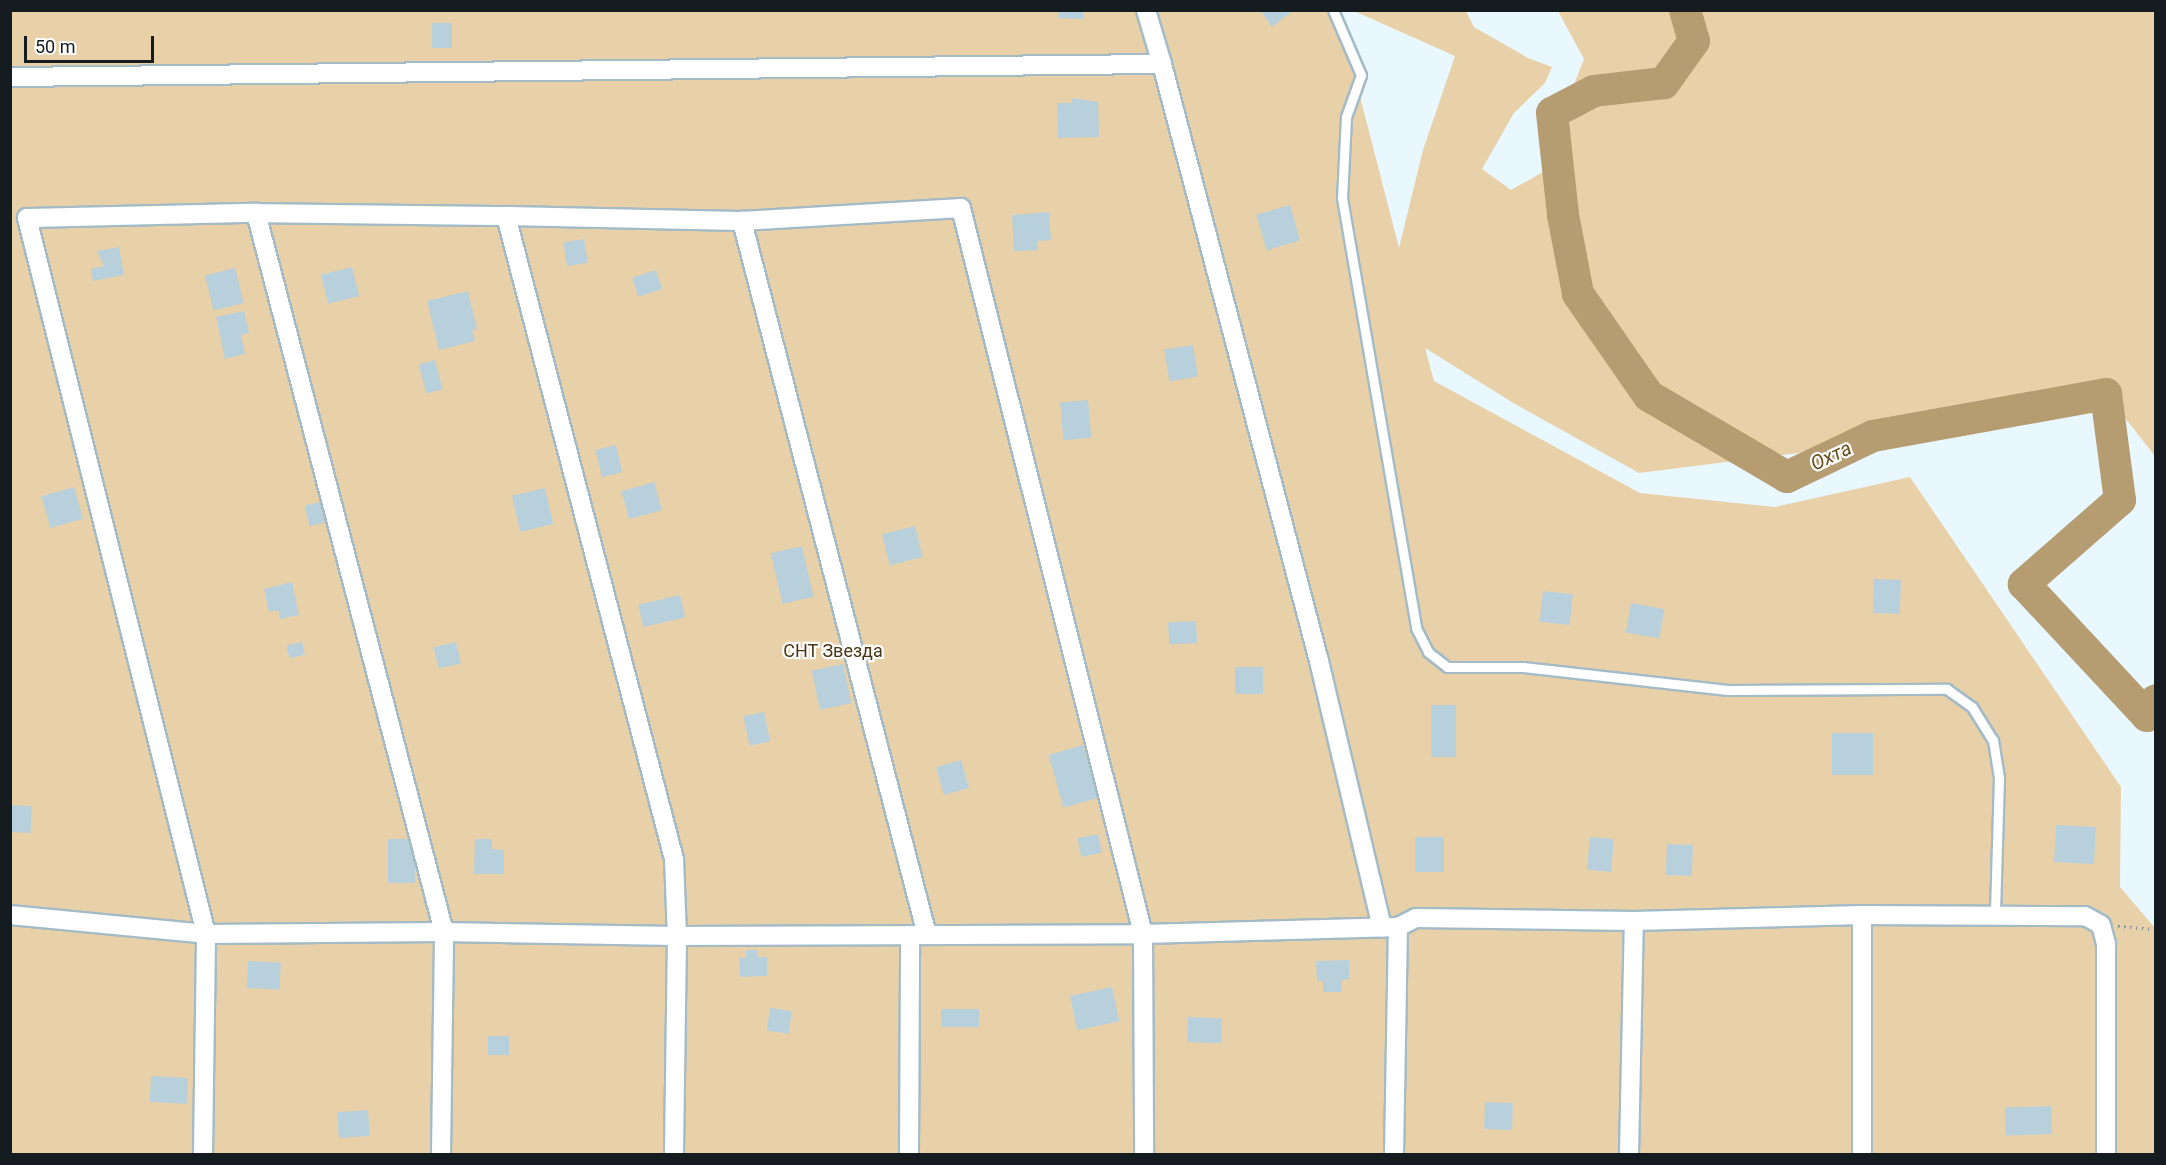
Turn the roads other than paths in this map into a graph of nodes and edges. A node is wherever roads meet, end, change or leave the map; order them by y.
1 (1146, 10) edge
2 (1333, 10) edge
3 (1162, 64) junction
4 (10, 77) edge
5 (256, 213) junction
6 (506, 216) junction
7 (19, 218) edge
8 (742, 221) junction
9 (10, 915) edge
10 (1862, 915) junction
11 (1995, 915) junction
12 (1634, 921) junction
13 (1390, 927) junction
14 (444, 932) junction
15 (206, 934) junction
16 (1143, 934) junction
17 (918, 935) junction
18 (677, 936) junction
19 (203, 1155) edge
20 (441, 1155) edge
21 (675, 1155) edge
22 (909, 1155) edge
23 (1144, 1155) edge
24 (1394, 1155) edge
25 (1629, 1155) edge
26 (1862, 1155) edge
27 (2106, 1155) edge

1 - 3 street
2 - 11 lane
3 - 4 street
3 - 13 street
5 - 6 street
5 - 7 street
5 - 14 street
6 - 8 street
6 - 18 street
7 - 15 street
8 - 16 street
8 - 17 street
9 - 15 street
10 - 11 street
10 - 12 street
10 - 26 street
11 - 27 street
12 - 13 street
12 - 25 street
13 - 16 street
13 - 24 street
14 - 15 street
14 - 18 street
14 - 20 street
15 - 19 street
16 - 17 street
16 - 23 street
17 - 18 street
17 - 22 street
18 - 21 street

